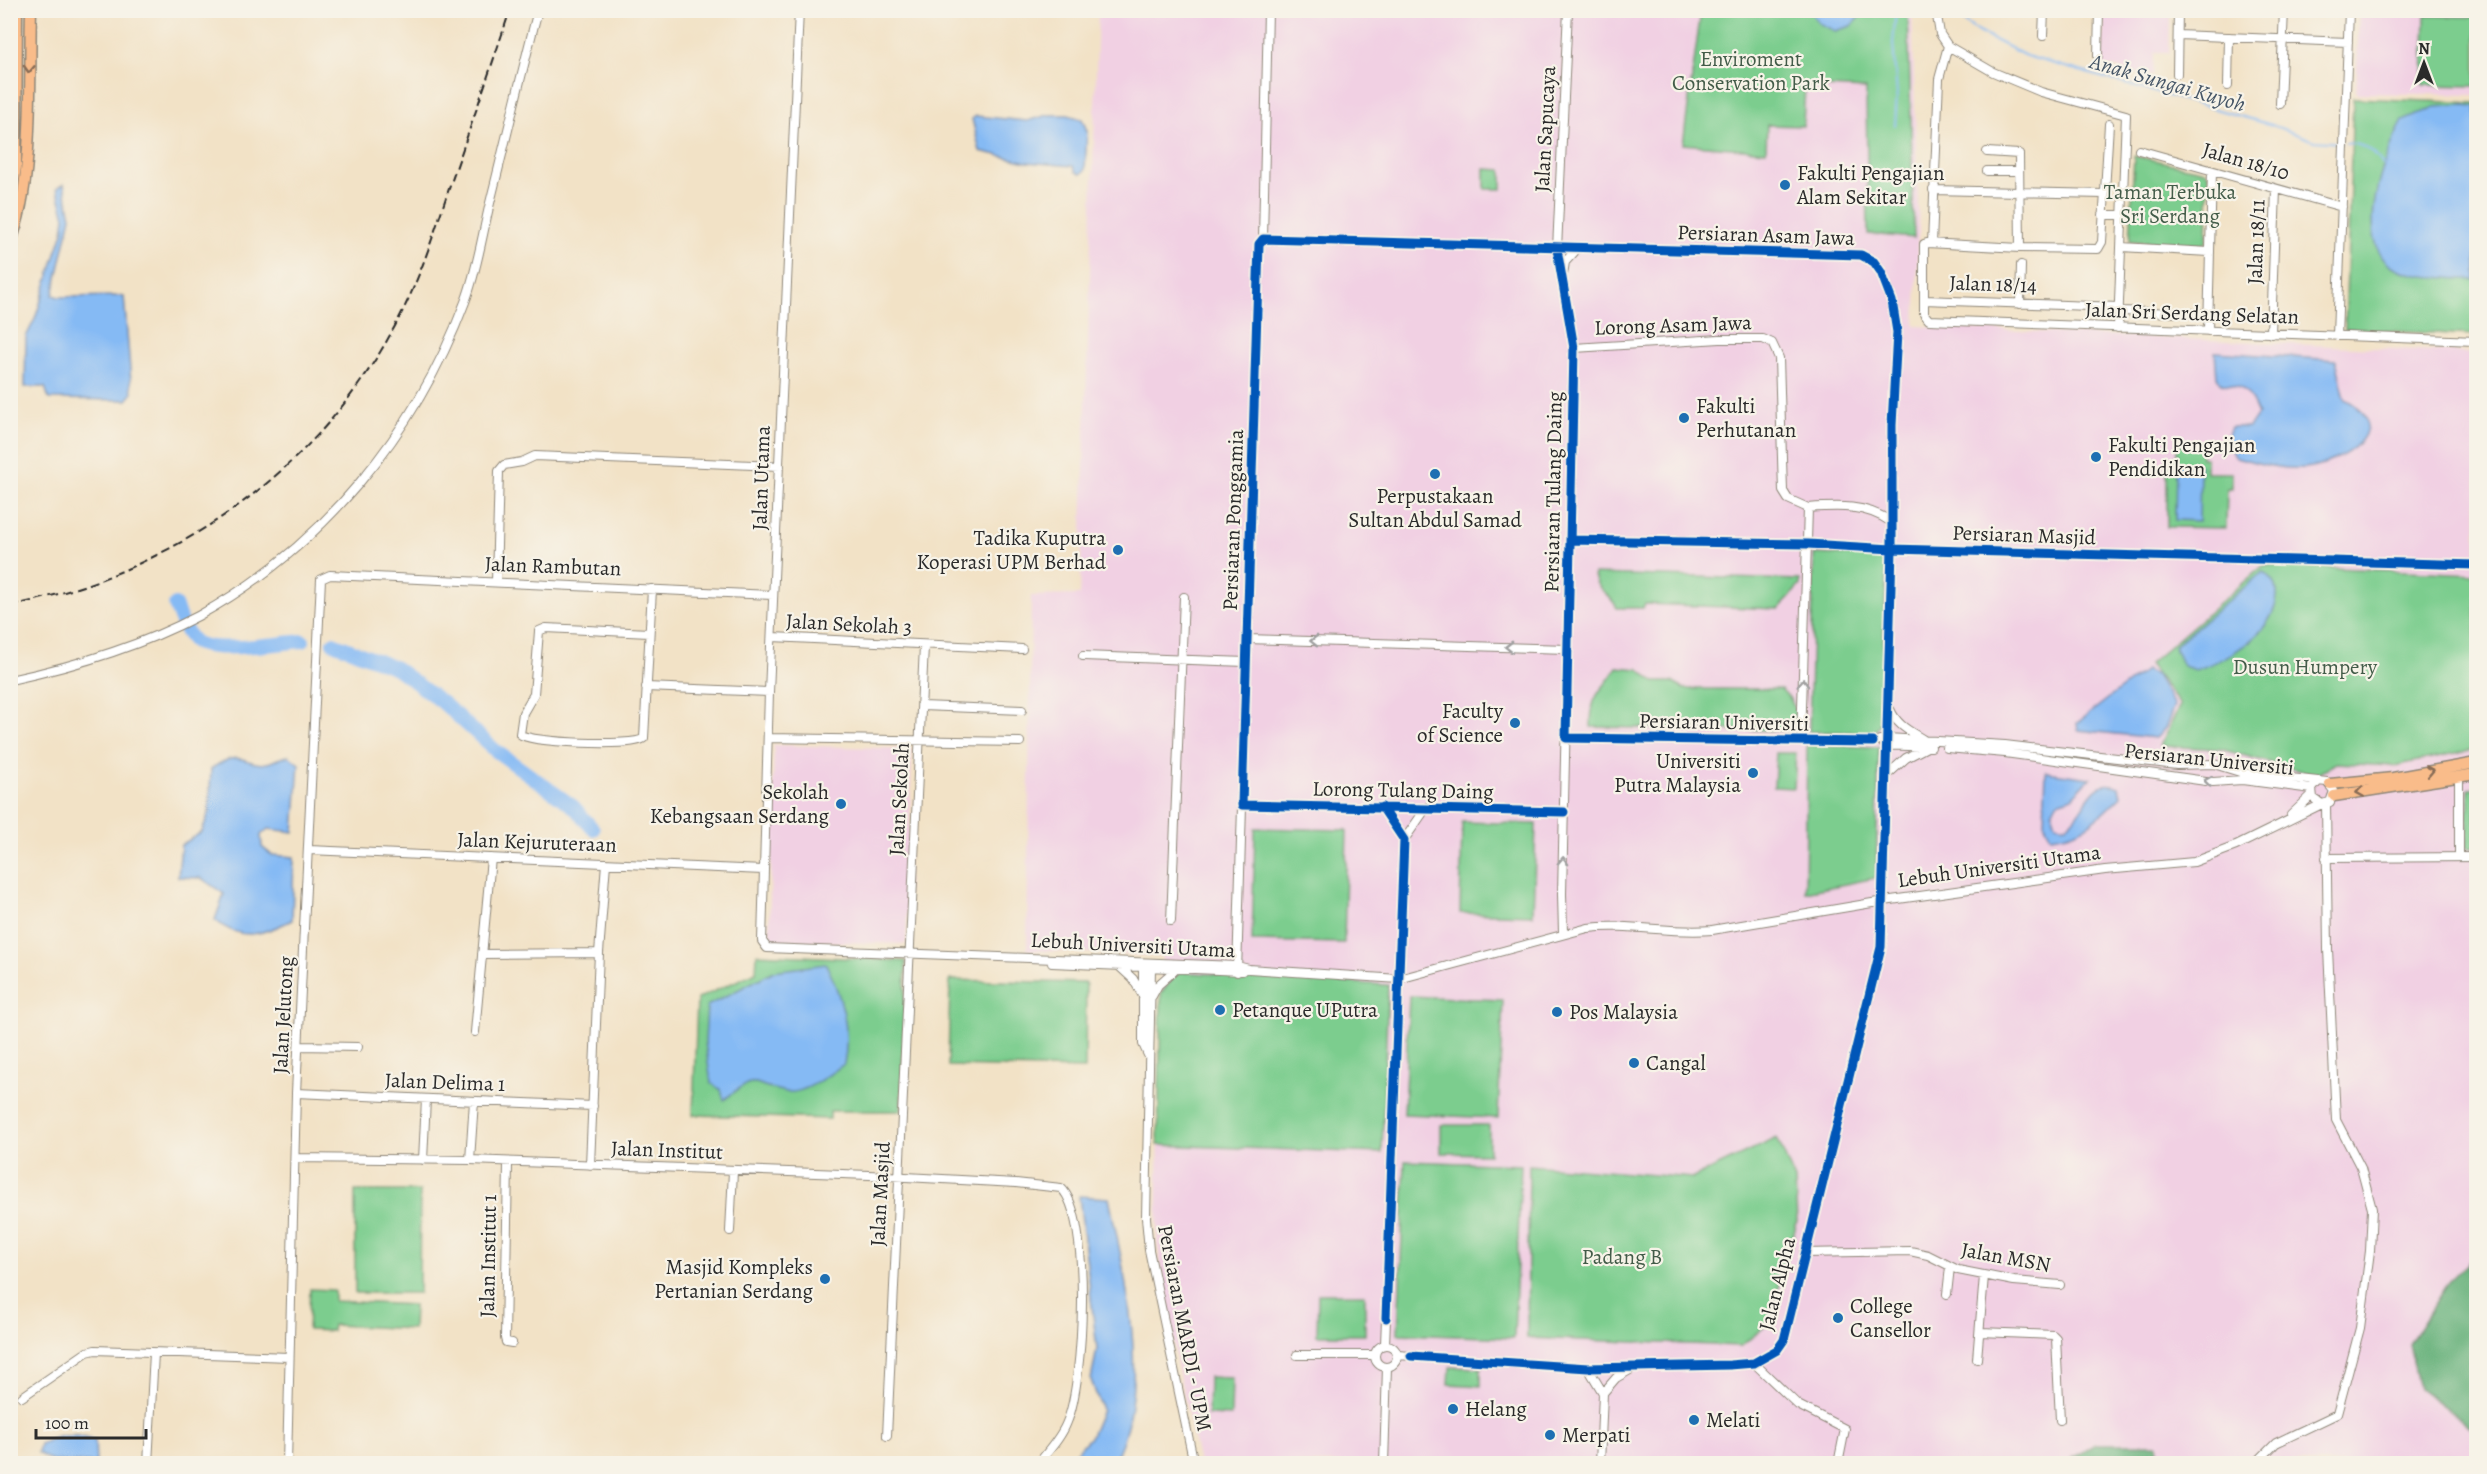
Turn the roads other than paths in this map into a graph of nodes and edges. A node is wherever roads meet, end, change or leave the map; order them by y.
1 (16, 10) edge
2 (31, 10) edge
3 (538, 10) edge
4 (799, 10) edge
5 (1268, 10) edge
6 (1568, 10) edge
7 (1936, 10) edge
8 (2044, 10) edge
9 (2099, 10) edge
10 (2178, 10) edge
11 (2284, 10) edge
12 (2349, 10) edge
13 (10, 23) edge
14 (2178, 35) junction
15 (2043, 36) dead end
16 (2229, 37) junction
17 (2283, 39) junction
18 (2348, 42) junction
19 (1948, 46) junction
20 (2098, 56) dead end
21 (13, 63) edge
22 (2177, 74) dead end
23 (2228, 86) dead end
24 (2280, 104) dead end
25 (2109, 124) dead end
26 (2139, 150) dead end
27 (1987, 152) dead end
28 (1987, 171) dead end
29 (2019, 171) junction
30 (2212, 171) junction
31 (2276, 189) junction
32 (1933, 190) junction
33 (2020, 192) junction
34 (2104, 194) junction
35 (10, 205) edge
36 (2342, 207) junction
37 (2103, 215) junction
38 (2122, 215) junction
39 (1263, 239) junction
40 (1930, 243) junction
41 (10, 244) edge
42 (2121, 247) junction
43 (2020, 248) junction
44 (1557, 249) junction
45 (1578, 249) junction
46 (2209, 252) junction
47 (2021, 265) dead end
48 (1563, 276) junction
49 (1924, 300) junction
50 (2020, 304) junction
51 (2119, 309) junction
52 (2208, 314) junction
53 (2118, 328) junction
54 (2208, 331) junction
55 (2271, 334) junction
56 (2337, 336) junction
57 (2476, 341) edge
58 (1574, 348) junction
59 (780, 466) junction
60 (1808, 508) junction
61 (1891, 522) junction
62 (1570, 540) junction
63 (1808, 544) junction
64 (1892, 549) junction
65 (2476, 565) edge
66 (330, 575) joint
67 (496, 582) junction
68 (652, 589) junction
69 (773, 595) junction
70 (1184, 597) dead end
71 (649, 633) junction
72 (772, 637) junction
73 (1247, 639) junction
74 (924, 646) junction
75 (1022, 649) dead end
76 (1568, 649) junction
77 (1083, 656) dead end
78 (1182, 660) junction
79 (1246, 662) junction
80 (10, 680) edge
81 (646, 687) junction
82 (770, 692) junction
83 (1888, 704) junction
84 (922, 706) junction
85 (1022, 710) dead end
86 (768, 738) junction
87 (1566, 738) junction
88 (1801, 741) junction
89 (919, 742) junction
90 (1020, 742) dead end
91 (1882, 743) junction
92 (1927, 744) junction
93 (2476, 763) edge
94 (2476, 774) edge
95 (1887, 775) junction
96 (2459, 777) junction
97 (2330, 784) junction
98 (2314, 789) junction
99 (2328, 802) junction
100 (1242, 805) junction
101 (1382, 807) junction
102 (1427, 807) junction
103 (1564, 812) junction
104 (2286, 819) junction
105 (1404, 840) junction
106 (309, 850) junction
107 (491, 858) junction
108 (2326, 858) junction
109 (2459, 858) junction
110 (2476, 858) edge
111 (606, 863) junction
112 (763, 870) junction
113 (1884, 901) junction
114 (1171, 921) dead end
115 (1563, 933) junction
116 (599, 953) junction
117 (910, 953) junction
118 (482, 954) junction
119 (1015, 959) junction
120 (1088, 960) junction
121 (1197, 965) junction
122 (1120, 967) junction
123 (1147, 967) junction
124 (1237, 969) junction
125 (1176, 970) junction
126 (1400, 979) junction
127 (1148, 996) junction
128 (475, 1032) dead end
129 (299, 1046) junction
130 (358, 1047) dead end
131 (296, 1093) junction
132 (426, 1099) junction
133 (474, 1101) junction
134 (593, 1106) junction
135 (295, 1158) junction
136 (423, 1160) junction
137 (470, 1161) junction
138 (508, 1164) junction
139 (590, 1166) junction
140 (733, 1171) junction
141 (900, 1177) junction
142 (730, 1231) dead end
143 (1804, 1253) junction
144 (1950, 1267) junction
145 (1984, 1276) junction
146 (2060, 1285) dead end
147 (1947, 1294) dead end
148 (1981, 1332) junction
149 (512, 1343) dead end
150 (1385, 1345) junction
151 (154, 1353) junction
152 (1297, 1355) dead end
153 (1376, 1355) junction
154 (1397, 1355) junction
155 (290, 1357) junction
156 (1977, 1359) dead end
157 (1754, 1363) junction
158 (1387, 1367) junction
159 (1588, 1368) junction
160 (1632, 1369) junction
161 (1603, 1393) junction
162 (21, 1397) dead end
163 (2060, 1420) dead end
164 (887, 1436) dead end
165 (148, 1464) edge
166 (287, 1464) edge
167 (1038, 1464) edge
168 (1194, 1464) edge
169 (1384, 1464) edge
170 (1600, 1464) edge
171 (1838, 1464) edge
172 (2255, 1464) edge

1 - 13 street
1 - 21 main road
2 -> 41 main road
3 - 80 street
4 - 59 street, Jalan Utama
5 - 39 street, Persiaran Ponggamia
6 - 44 street, Jalan Sapucaya
7 - 19 street
8 - 15 street
9 - 20 street
10 - 14 street
11 - 17 street
12 - 18 street
14 - 16 street
14 - 22 street
16 - 17 street
16 - 23 street
17 - 18 street
17 - 24 street
18 - 36 street
19 - 32 street, Jalan 18/14
19 - 38 street
21 - 35 main road
25 - 34 street
26 - 30 street, Jalan 18/10
27 - 29 street
28 - 29 street
29 - 33 street
30 - 31 street, Jalan 18/10
30 - 46 street
31 - 36 street, Jalan 18/10
31 - 55 street, Jalan 18/11
32 - 33 street
32 - 40 street, Jalan 18/14
33 - 34 street
33 - 43 street
34 - 37 street
36 - 56 street
37 - 38 street
37 - 43 street
38 - 42 street
39 - 44 street, Persiaran Asam Jawa
39 - 73 street, Persiaran Ponggamia
40 - 43 street
40 - 49 street, Jalan 18/14
42 - 46 street
42 - 51 street
44 - 45 street, Persiaran Asam Jawa
44 - 48 street, Persiaran Tulang Daing
45 - 48 street
45 - 61 street, Persiaran Asam Jawa
46 - 52 street
47 - 50 street
48 - 58 street, Persiaran Tulang Daing
49 - 50 street, Jalan 18/14
49 - 53 street, Jalan Sri Serdang Selatan
50 - 51 street, Jalan 18/14
51 - 52 street, Jalan 18/14
51 - 53 street
52 - 54 street
53 - 54 street, Jalan Sri Serdang Selatan
54 - 55 street, Jalan Sri Serdang Selatan
55 - 56 street, Jalan Sri Serdang Selatan
56 - 57 street, Jalan Sri Serdang Selatan
58 - 60 street, Lorong Asam Jawa
58 - 62 street, Persiaran Tulang Daing
59 - 67 street
59 - 69 street, Jalan Utama
60 - 61 street
60 - 63 street
61 - 64 street, Persiaran Asam Jawa
62 - 63 street, Persiaran Masjid
62 - 76 street, Persiaran Tulang Daing
63 - 64 street, Persiaran Masjid
88 -> 63 street
64 - 65 street, Persiaran Masjid
64 - 83 street, Persiaran Asam Jawa
66 - 67 street, Jalan Rambutan
66 - 106 street, Jalan Jelutong
67 - 68 street, Jalan Rambutan
68 - 69 street, Jalan Rambutan
68 - 71 street
69 - 72 street, Jalan Utama
70 - 78 street
71 - 81 street
71 - 81 street
72 - 74 street, Jalan Sekolah 3
72 - 82 street, Jalan Utama
76 -> 73 street
73 - 79 street, Persiaran Ponggamia
74 - 75 street, Jalan Sekolah 3
74 - 84 street, Jalan Sekolah
76 - 87 street, Persiaran Tulang Daing
77 - 78 street
78 - 79 street
78 - 114 street
79 - 100 street, Persiaran Ponggamia
81 - 82 street
82 - 86 street, Jalan Utama
83 - 91 street, Persiaran Asam Jawa
83 - 92 street
84 - 85 street
84 - 89 street, Jalan Sekolah
86 - 89 street
86 - 112 street, Jalan Utama
87 - 88 street, Persiaran Universiti
87 - 103 street, Persiaran Tulang Daing
88 - 91 street, Persiaran Universiti
89 - 90 street
89 - 117 street, Jalan Sekolah
91 - 92 street, Persiaran Universiti
91 - 95 street, Persiaran Asam Jawa
92 - 95 street
98 -> 92 street, Persiaran Universiti
92 - 98 street, Persiaran Universiti
97 -> 93 main road
94 - 96 main road, Lebuh Universiti Utama
95 - 113 street, Persiaran Asam Jawa
96 -> 99 main road, Lebuh Universiti Utama
96 - 109 street
97 - 98 street
97 - 99 street
98 - 99 street
98 - 104 street, Lebuh Universiti Utama
99 - 104 street, Lebuh Universiti Utama
99 - 108 street
100 - 101 street, Lorong Tulang Daing
100 - 124 street, Persiaran Ponggamia
101 - 102 street, Lorong Tulang Daing
101 - 105 street
102 - 103 street, Lorong Tulang Daing
102 - 105 street
115 -> 103 street, Persiaran Tulang Daing
104 - 113 street, Lebuh Universiti Utama
105 - 126 street
106 - 107 street, Jalan Kejuruteraan
106 - 129 street, Jalan Jelutong
107 - 111 street, Jalan Kejuruteraan
107 - 118 street
108 - 109 street
108 - 172 street
109 - 110 street
111 - 112 street, Jalan Kejuruteraan
111 - 116 street
112 - 117 street, Jalan Utama
113 - 115 street, Lebuh Universiti Utama
113 - 143 street, Jalan Alpha
115 - 126 street, Lebuh Universiti Utama
116 - 118 street
116 - 134 street
117 - 119 street, Lebuh Universiti Utama
117 - 141 street, Jalan Masjid
118 - 128 street
119 - 120 street, Lebuh Universiti Utama
119 - 122 street, Lebuh Universiti Utama
120 - 121 street, Lebuh Universiti Utama
120 - 123 street
121 - 123 street
121 - 124 street, Lebuh Universiti Utama
122 - 123 street, Lebuh Universiti Utama
122 - 127 street
123 - 125 street, Lebuh Universiti Utama
123 - 127 street, Persiaran MARDI - UPM
124 - 125 street, Lebuh Universiti Utama
124 - 126 street, Lebuh Universiti Utama
125 - 127 street
126 - 150 street
127 - 168 street, Persiaran MARDI - UPM
129 - 130 street
129 - 131 street, Jalan Jelutong
131 - 132 street, Jalan Delima 1
131 - 135 street, Jalan Jelutong
132 - 133 street, Jalan Delima 1
132 - 136 street
133 - 134 street, Jalan Delima 1
133 - 137 street
134 - 139 street
135 - 136 street, Jalan Institut
135 - 155 street, Jalan Jelutong
136 - 137 street, Jalan Institut
137 - 138 street, Jalan Institut
138 - 139 street, Jalan Institut
138 - 149 street, Jalan Institut 1
139 - 140 street, Jalan Institut
140 - 141 street, Jalan Institut
140 - 142 street
141 - 164 street, Jalan Masjid
141 - 167 street, Jalan Institut
143 - 144 street, Jalan MSN
143 - 157 street, Jalan Alpha
144 - 145 street, Jalan MSN
144 - 147 street
145 - 146 street, Jalan MSN
145 - 148 street
148 - 156 street
148 - 163 street
150 - 153 street
150 - 154 street
151 - 155 street
151 - 162 street
151 - 165 street
152 - 153 street
153 - 158 street
154 - 158 street
154 - 159 street, Jalan Alpha
155 - 166 street, Jalan Jelutong
157 - 160 street, Jalan Alpha
157 - 171 street
158 - 169 street
159 - 160 street, Jalan Alpha
159 - 161 street
160 - 161 street
161 - 170 street

